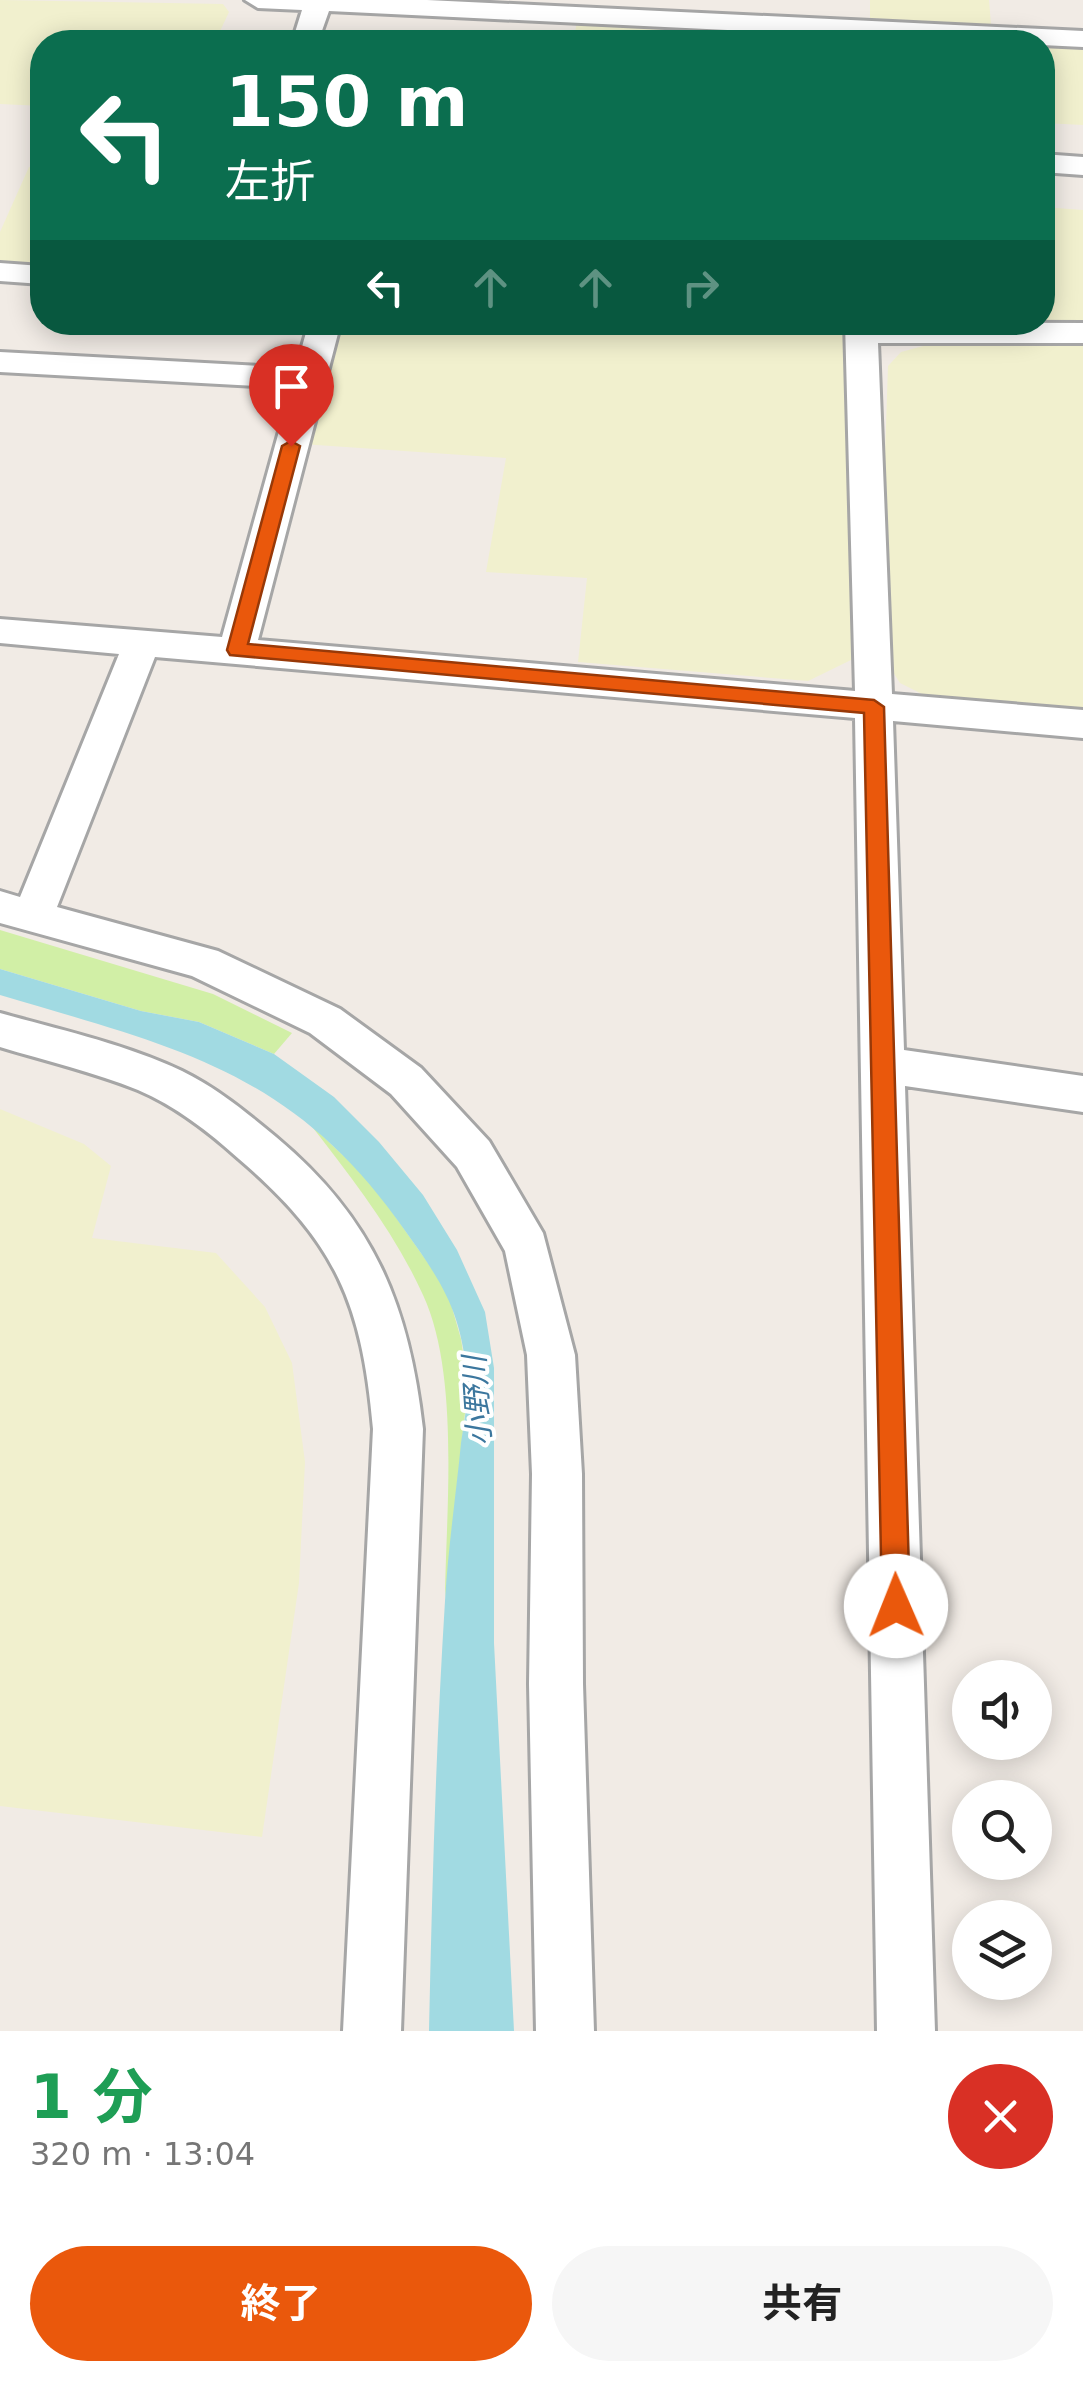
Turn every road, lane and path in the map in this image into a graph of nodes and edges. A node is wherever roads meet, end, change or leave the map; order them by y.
1 (258, 0) edge
2 (278, 0) edge
3 (996, 0) edge
4 (318, 3) junction
5 (405, 4) edge
6 (488, 10) junction
7 (860, 25) edge
8 (310, 30) edge
9 (402, 30) edge
10 (484, 30) edge
11 (930, 30) edge
12 (999, 30) edge
13 (1055, 38) edge
14 (1083, 39) edge
15 (1055, 164) edge
16 (1083, 166) edge
17 (0, 272) edge
18 (30, 273) edge
19 (1055, 332) edge
20 (1083, 333) edge
21 (321, 335) edge
22 (861, 335) edge
23 (0, 362) edge
24 (310, 378) junction
25 (0, 631) edge
26 (142, 642) junction
27 (237, 650) junction
28 (874, 707) junction
29 (1083, 724) edge
30 (16, 912) edge
31 (0, 1030) edge
32 (883, 1065) junction
33 (1083, 1094) edge
34 (372, 2031) edge
35 (566, 2031) edge
36 (906, 2031) edge

1 - 2 street
2 - 4 street
3 - 12 street
4 - 5 street
4 - 8 street
5 - 6 street
5 - 9 street
6 - 7 street
6 - 10 street
7 - 11 street
13 - 14 street
15 - 16 street
17 - 18 street
19 - 20 street
21 - 24 street
22 - 28 street
23 - 24 street
24 - 27 street
25 - 26 street
26 - 27 street
26 - 30 street
27 - 28 street
28 - 29 street
28 - 32 street
30 - 35 street
31 - 34 street
32 - 33 street
32 - 36 street

